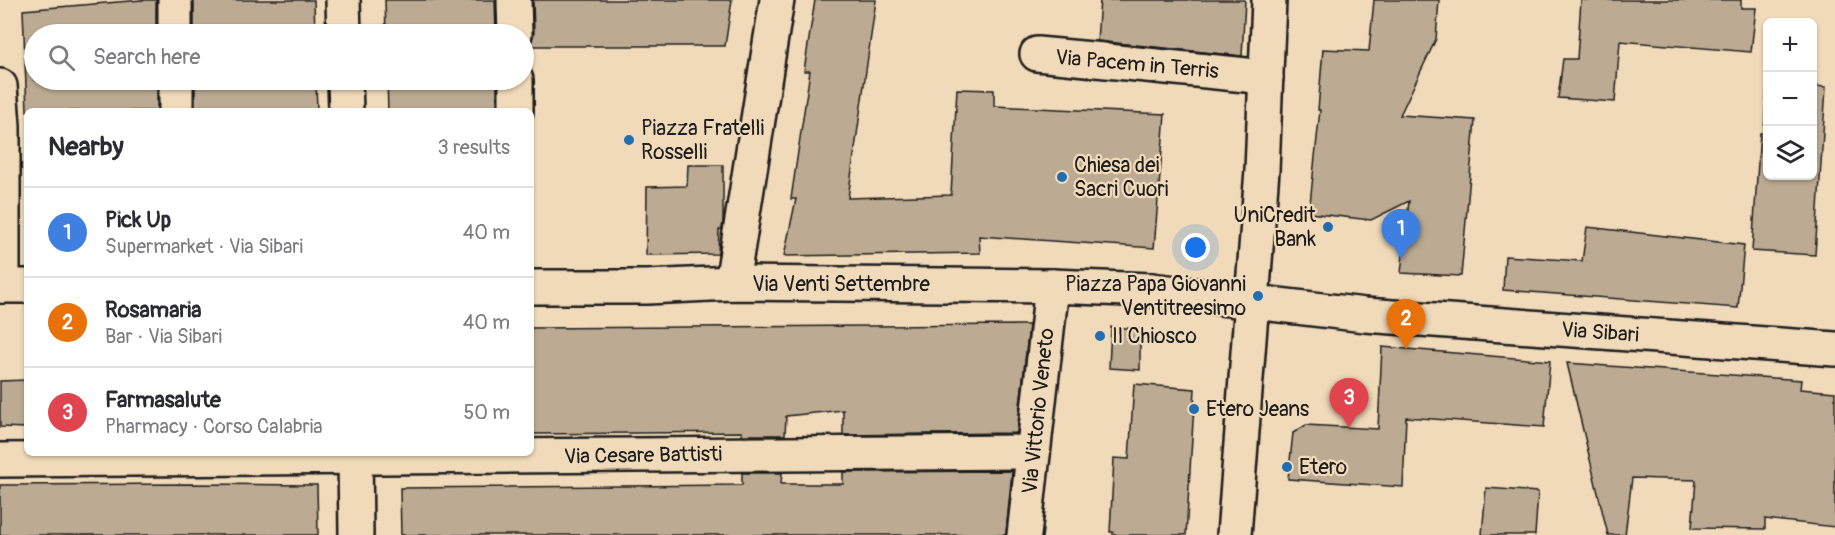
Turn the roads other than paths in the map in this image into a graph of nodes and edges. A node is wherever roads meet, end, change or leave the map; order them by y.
1 (175, 0) edge
2 (343, 0) edge
3 (514, 0) edge
4 (777, 0) edge
5 (1269, 0) edge
6 (175, 24) edge
7 (344, 24) edge
8 (515, 24) edge
9 (1103, 60) dead end
10 (1266, 77) junction
11 (0, 86) edge
12 (176, 90) edge
13 (345, 90) edge
14 (516, 90) edge
15 (176, 108) edge
16 (346, 108) edge
17 (516, 108) edge
18 (10, 126) edge
19 (732, 283) junction
20 (10, 286) edge
21 (1052, 286) junction
22 (534, 287) edge
23 (1252, 301) junction
24 (1835, 349) edge
25 (1034, 452) junction
26 (534, 454) edge
27 (284, 456) edge
28 (355, 456) edge
29 (0, 460) edge
30 (356, 535) edge
31 (1024, 535) edge
32 (1234, 535) edge

1 - 6 street
2 - 7 street
3 - 8 street
4 - 19 street
5 - 10 street
9 - 10 street, Via Pacem in Terris
10 - 23 street
11 - 18 street
12 - 15 street
13 - 16 street
14 - 17 street
18 - 20 street
19 - 21 street, Via Venti Settembre
19 - 22 street, Via Venti Settembre
21 - 23 street, Via Venti Settembre
21 - 25 street, Via Vittorio Veneto
23 - 24 street, Via Sibari
23 - 32 street
25 - 26 street, Via Cesare Battisti
25 - 31 street, Via Vittorio Veneto
27 - 29 street, Via Cesare Battisti
28 - 30 street

